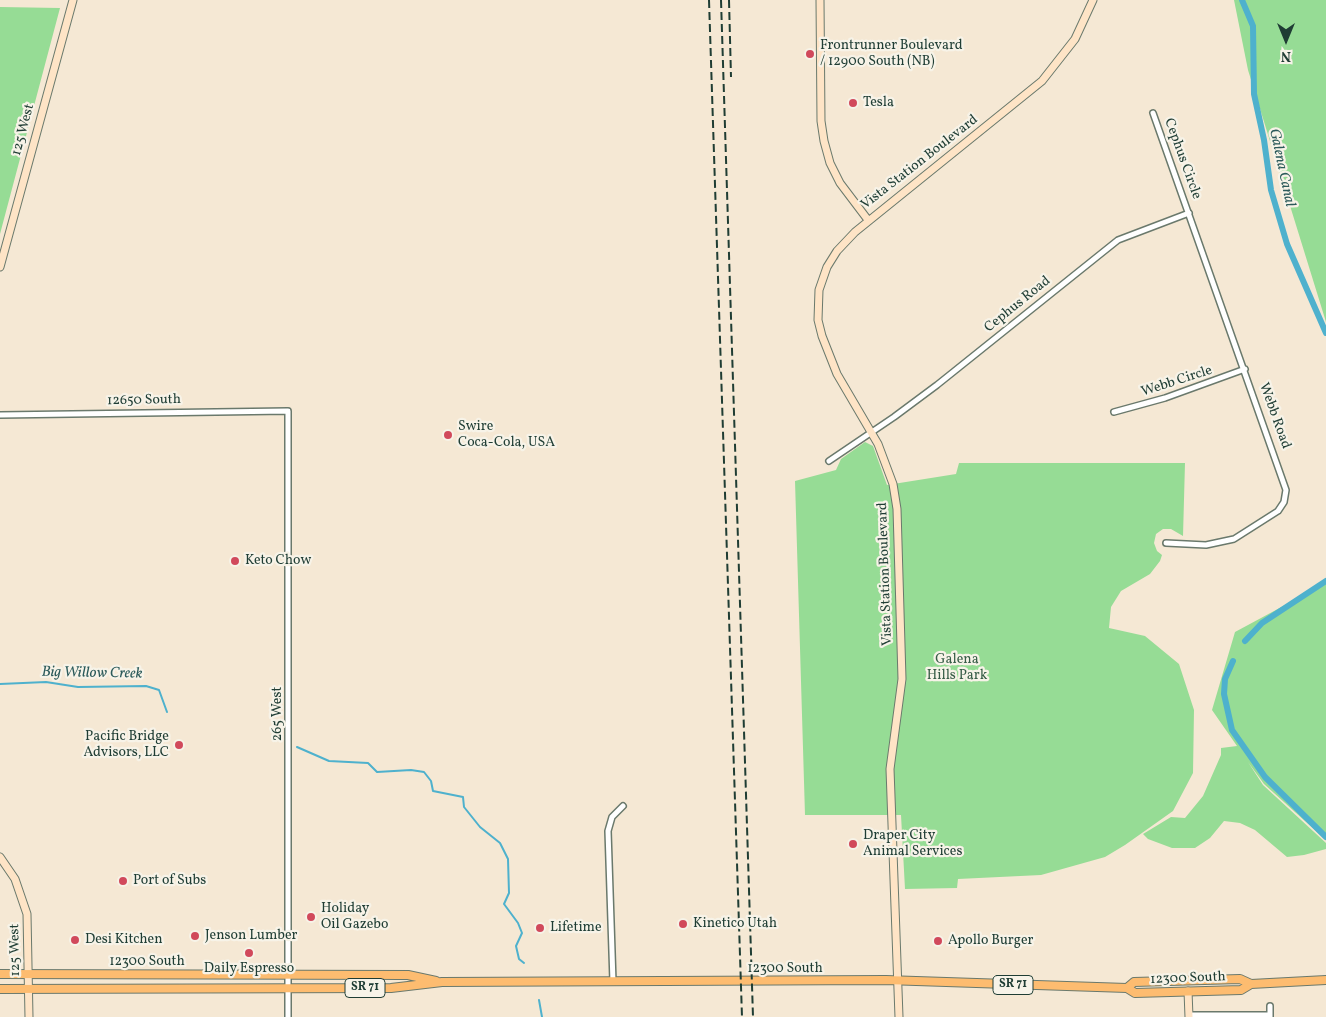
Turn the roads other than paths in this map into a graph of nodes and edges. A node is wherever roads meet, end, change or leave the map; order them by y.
1 (73, 0) edge
2 (820, 0) edge
3 (1093, 0) edge
4 (1153, 113) dead end
5 (1189, 213) junction
6 (868, 220) junction
7 (0, 267) edge
8 (1245, 369) junction
9 (288, 411) joint
10 (1114, 412) dead end
11 (0, 415) edge
12 (871, 431) junction
13 (829, 461) dead end
14 (1166, 543) dead end
15 (623, 806) dead end
16 (0, 857) edge
17 (0, 974) edge
18 (29, 974) junction
19 (288, 975) junction
20 (899, 980) junction
21 (1326, 980) edge
22 (442, 982) junction
23 (613, 982) junction
24 (1251, 984) junction
25 (288, 988) junction
26 (1126, 988) junction
27 (0, 989) edge
28 (29, 989) junction
29 (1188, 992) junction
30 (1270, 1006) dead end
31 (1189, 1016) edge
32 (1270, 1016) edge
33 (29, 1017) edge
34 (288, 1017) edge
35 (900, 1017) edge

1 - 7 street, 125 West
2 - 6 street
3 - 6 street, Vista Station Boulevard
4 - 5 street, Cephus Circle
5 - 8 street, Webb Road
5 - 12 street, Cephus Road
6 - 12 street, Vista Station Boulevard
8 - 10 street, Webb Circle
8 - 14 street, Webb Road
9 - 11 street, 12650 South
9 - 19 street, 265 West
12 - 13 street, Cephus Road
12 - 20 street, Vista Station Boulevard
15 - 23 street
16 - 18 street, 125 West
17 - 18 main road, 12300 South / SR 71
18 - 19 main road, 12300 South / SR 71
18 - 28 street, 125 West
19 - 22 main road, 12300 South / SR 71
19 - 25 street, 265 West
20 - 23 main road, 12300 South / SR 71
20 - 26 main road, 12300 South / SR 71
20 - 35 street, Vista Station Boulevard
21 - 24 main road, 12300 South / SR 71
22 - 23 main road, 12300 South / SR 71
22 - 25 main road, 12300 South / SR 71
24 - 26 main road, 12300 South / SR 71
24 - 29 main road, 12300 South / SR 71
25 - 28 main road, 12300 South / SR 71
25 - 34 street, 265 West
26 - 29 main road, 12300 South / SR 71
27 - 28 main road, 12300 South / SR 71
28 - 33 street, 125 West
29 - 31 street
30 - 32 street
31 - 32 street

